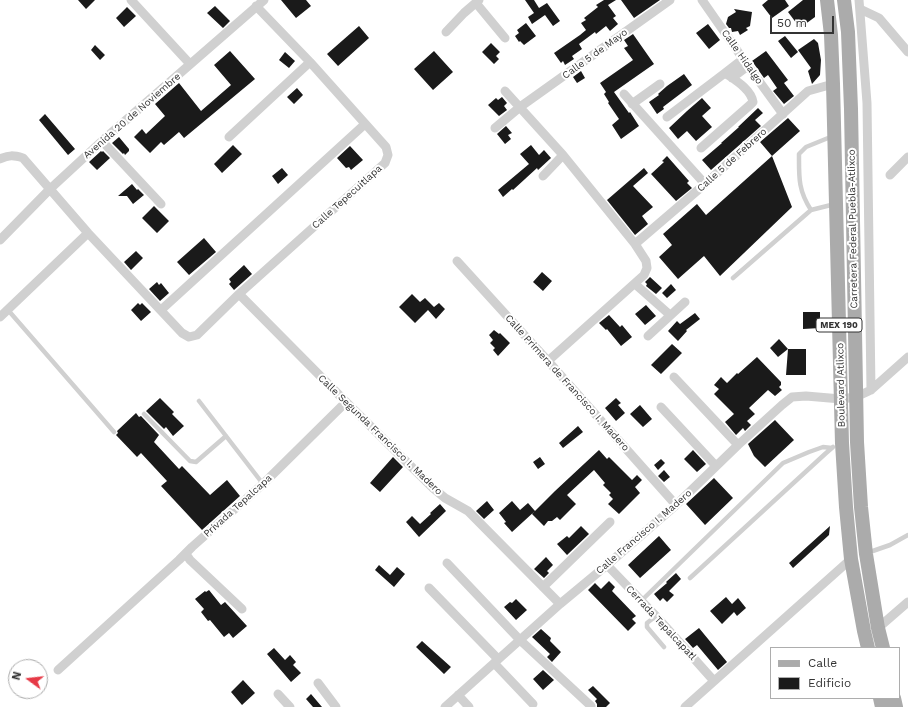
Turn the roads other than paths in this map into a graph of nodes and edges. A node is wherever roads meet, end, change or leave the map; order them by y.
1 (130, 0) edge
2 (264, 0) edge
3 (670, 0) edge
4 (702, 0) edge
5 (827, 0) edge
6 (844, 0) edge
7 (478, 1) edge
8 (860, 5) edge
9 (256, 6) junction
10 (446, 32) dead end
11 (505, 38) dead end
12 (863, 51) junction
13 (908, 52) edge
14 (849, 57) junction
15 (310, 62) junction
16 (745, 62) junction
17 (190, 64) junction
18 (729, 76) junction
19 (660, 84) dead end
20 (833, 84) junction
21 (505, 91) dead end
22 (624, 94) dead end
23 (632, 104) junction
24 (520, 107) junction
25 (783, 114) junction
26 (667, 117) dead end
27 (365, 124) junction
28 (495, 128) dead end
29 (835, 135) junction
30 (229, 137) dead end
31 (102, 141) junction
32 (701, 148) dead end
33 (563, 155) junction
34 (908, 157) edge
35 (0, 159) edge
36 (890, 175) dead end
37 (543, 176) dead end
38 (852, 178) junction
39 (836, 179) junction
40 (705, 184) junction
41 (50, 190) junction
42 (836, 203) junction
43 (161, 204) dead end
44 (811, 210) junction
45 (88, 233) junction
46 (0, 240) edge
47 (635, 244) junction
48 (456, 261) dead end
49 (733, 278) dead end
50 (635, 284) junction
51 (239, 294) junction
52 (685, 302) dead end
53 (8, 310) junction
54 (161, 310) junction
55 (670, 315) junction
56 (0, 317) edge
57 (648, 336) dead end
58 (908, 357) edge
59 (548, 361) junction
60 (674, 377) dead end
61 (871, 390) junction
62 (856, 397) junction
63 (841, 398) junction
64 (199, 401) dead end
65 (346, 402) junction
66 (661, 407) dead end
67 (144, 414) dead end
68 (114, 432) dead end
69 (226, 436) junction
70 (738, 445) junction
71 (837, 446) junction
72 (716, 466) junction
73 (263, 484) junction
74 (676, 505) junction
75 (610, 522) dead end
76 (908, 535) edge
77 (186, 554) junction
78 (866, 554) junction
79 (851, 558) junction
80 (447, 563) dead end
81 (607, 566) junction
82 (690, 578) dead end
83 (543, 587) junction
84 (429, 588) dead end
85 (641, 601) junction
86 (908, 602) edge
87 (560, 604) junction
88 (242, 609) dead end
89 (656, 616) junction
90 (878, 628) junction
91 (520, 640) junction
92 (664, 647) dead end
93 (868, 647) edge
94 (883, 647) edge
95 (496, 661) junction
96 (58, 670) dead end
97 (714, 681) junction
98 (318, 684) dead end
99 (278, 694) dead end
100 (458, 695) junction
101 (533, 704) dead end
102 (591, 706) edge
103 (290, 707) edge
104 (336, 707) edge
105 (445, 707) edge
106 (469, 707) edge
107 (685, 707) edge

1 - 17 street
2 - 9 street, Avenida 20 de Noviembre
3 - 24 street, Calle 5 de Mayo
4 - 16 street, Calle Hidalgo
5 - 20 main road, Boulevard Atlixco / MEX 190
6 - 14 main road, Carretera Federal Puebla-Atlixco / MEX 190
7 - 10 street
7 - 11 street
8 - 12 street
8 - 13 street
9 - 15 street, Calle Tepecuitlapa
9 - 17 street, Avenida 20 de Noviembre
12 - 14 street
12 - 61 street
14 - 38 main road, Carretera Federal Puebla-Atlixco / MEX 190
15 - 27 street, Calle Tepecuitlapa
15 - 30 street
16 - 18 street
16 - 25 street, Calle Hidalgo
17 - 31 street, Avenida 20 de Noviembre
18 - 26 street
18 - 32 street
19 - 23 street
20 - 25 street, Calle 5 de Febrero
20 - 29 main road, Boulevard Atlixco / MEX 190
21 - 24 street
22 - 23 street
23 - 40 street
24 - 28 street, Calle 5 de Mayo
24 - 33 street
25 - 40 street, Calle 5 de Febrero
27 - 51 street, Calle Tepecuitlapa
27 - 54 street
29 - 39 main road, Boulevard Atlixco / MEX 190
29 - 44 lane
31 - 41 street, Avenida 20 de Noviembre
31 - 43 street
33 - 37 street
33 - 47 street
34 - 36 street
35 - 41 street
38 - 39 main road
38 - 62 main road, Carretera Federal Puebla-Atlixco / MEX 190
39 - 42 main road, Boulevard Atlixco / MEX 190
40 - 47 street, Calle 5 de Febrero
41 - 45 street
41 - 46 street, Avenida 20 de Noviembre
42 - 44 lane
42 - 63 main road, Boulevard Atlixco / MEX 190
44 - 49 lane
45 - 53 street
45 - 54 street
47 - 50 street
48 - 59 street, Calle Primera de Francisco I. Madero
50 - 55 street
50 - 59 street
51 - 54 street, Calle Tepecuitlapa
51 - 65 street, Calle Segunda Francisco I. Madero
52 - 55 street
53 - 56 street
53 - 68 lane
55 - 57 street
58 - 61 street
59 - 74 street, Calle Primera de Francisco I. Madero
60 - 70 street
61 - 62 street
62 - 63 street, Calle Francisco I. Madero
62 - 78 main road, Carretera Federal Puebla-Atlixco / MEX 190
63 - 70 street, Calle Francisco I. Madero
63 - 71 main road, Boulevard Atlixco / MEX 190
64 - 69 lane
65 - 73 street, Privada Tepalcapa
65 - 83 street, Calle Segunda Francisco I. Madero
66 - 72 street
67 - 69 lane
69 - 73 lane
70 - 72 street, Calle Francisco I. Madero
71 - 79 main road, Boulevard Atlixco / MEX 190
71 - 82 lane
71 - 85 lane
72 - 74 street, Calle Francisco I. Madero
73 - 77 street, Privada Tepalcapa
74 - 81 street, Calle Francisco I. Madero
75 - 83 street
76 - 78 lane
77 - 88 street
77 - 96 street, Privada Tepalcapa
78 - 90 main road, Carretera Federal Puebla-Atlixco / MEX 190
79 - 93 main road, Boulevard Atlixco / MEX 190
79 - 97 street
80 - 91 street
81 - 85 street, Cerrada Tepalcapatl
81 - 87 street, Calle Francisco I. Madero
83 - 87 street, Calle Segunda Francisco I. Madero
84 - 95 street
85 - 89 street, Cerrada Tepalcapatl
86 - 90 street
87 - 91 street, Calle Francisco I. Madero
89 - 92 lane
89 - 97 street, Cerrada Tepalcapatl
90 - 94 main road, Carretera Federal Puebla-Atlixco / MEX 190
91 - 95 street, Calle Francisco I. Madero
91 - 102 street
95 - 100 street, Calle Francisco I. Madero
95 - 101 street
97 - 107 street
98 - 104 street
99 - 103 street
100 - 105 street, Calle Francisco I. Madero
100 - 106 street

